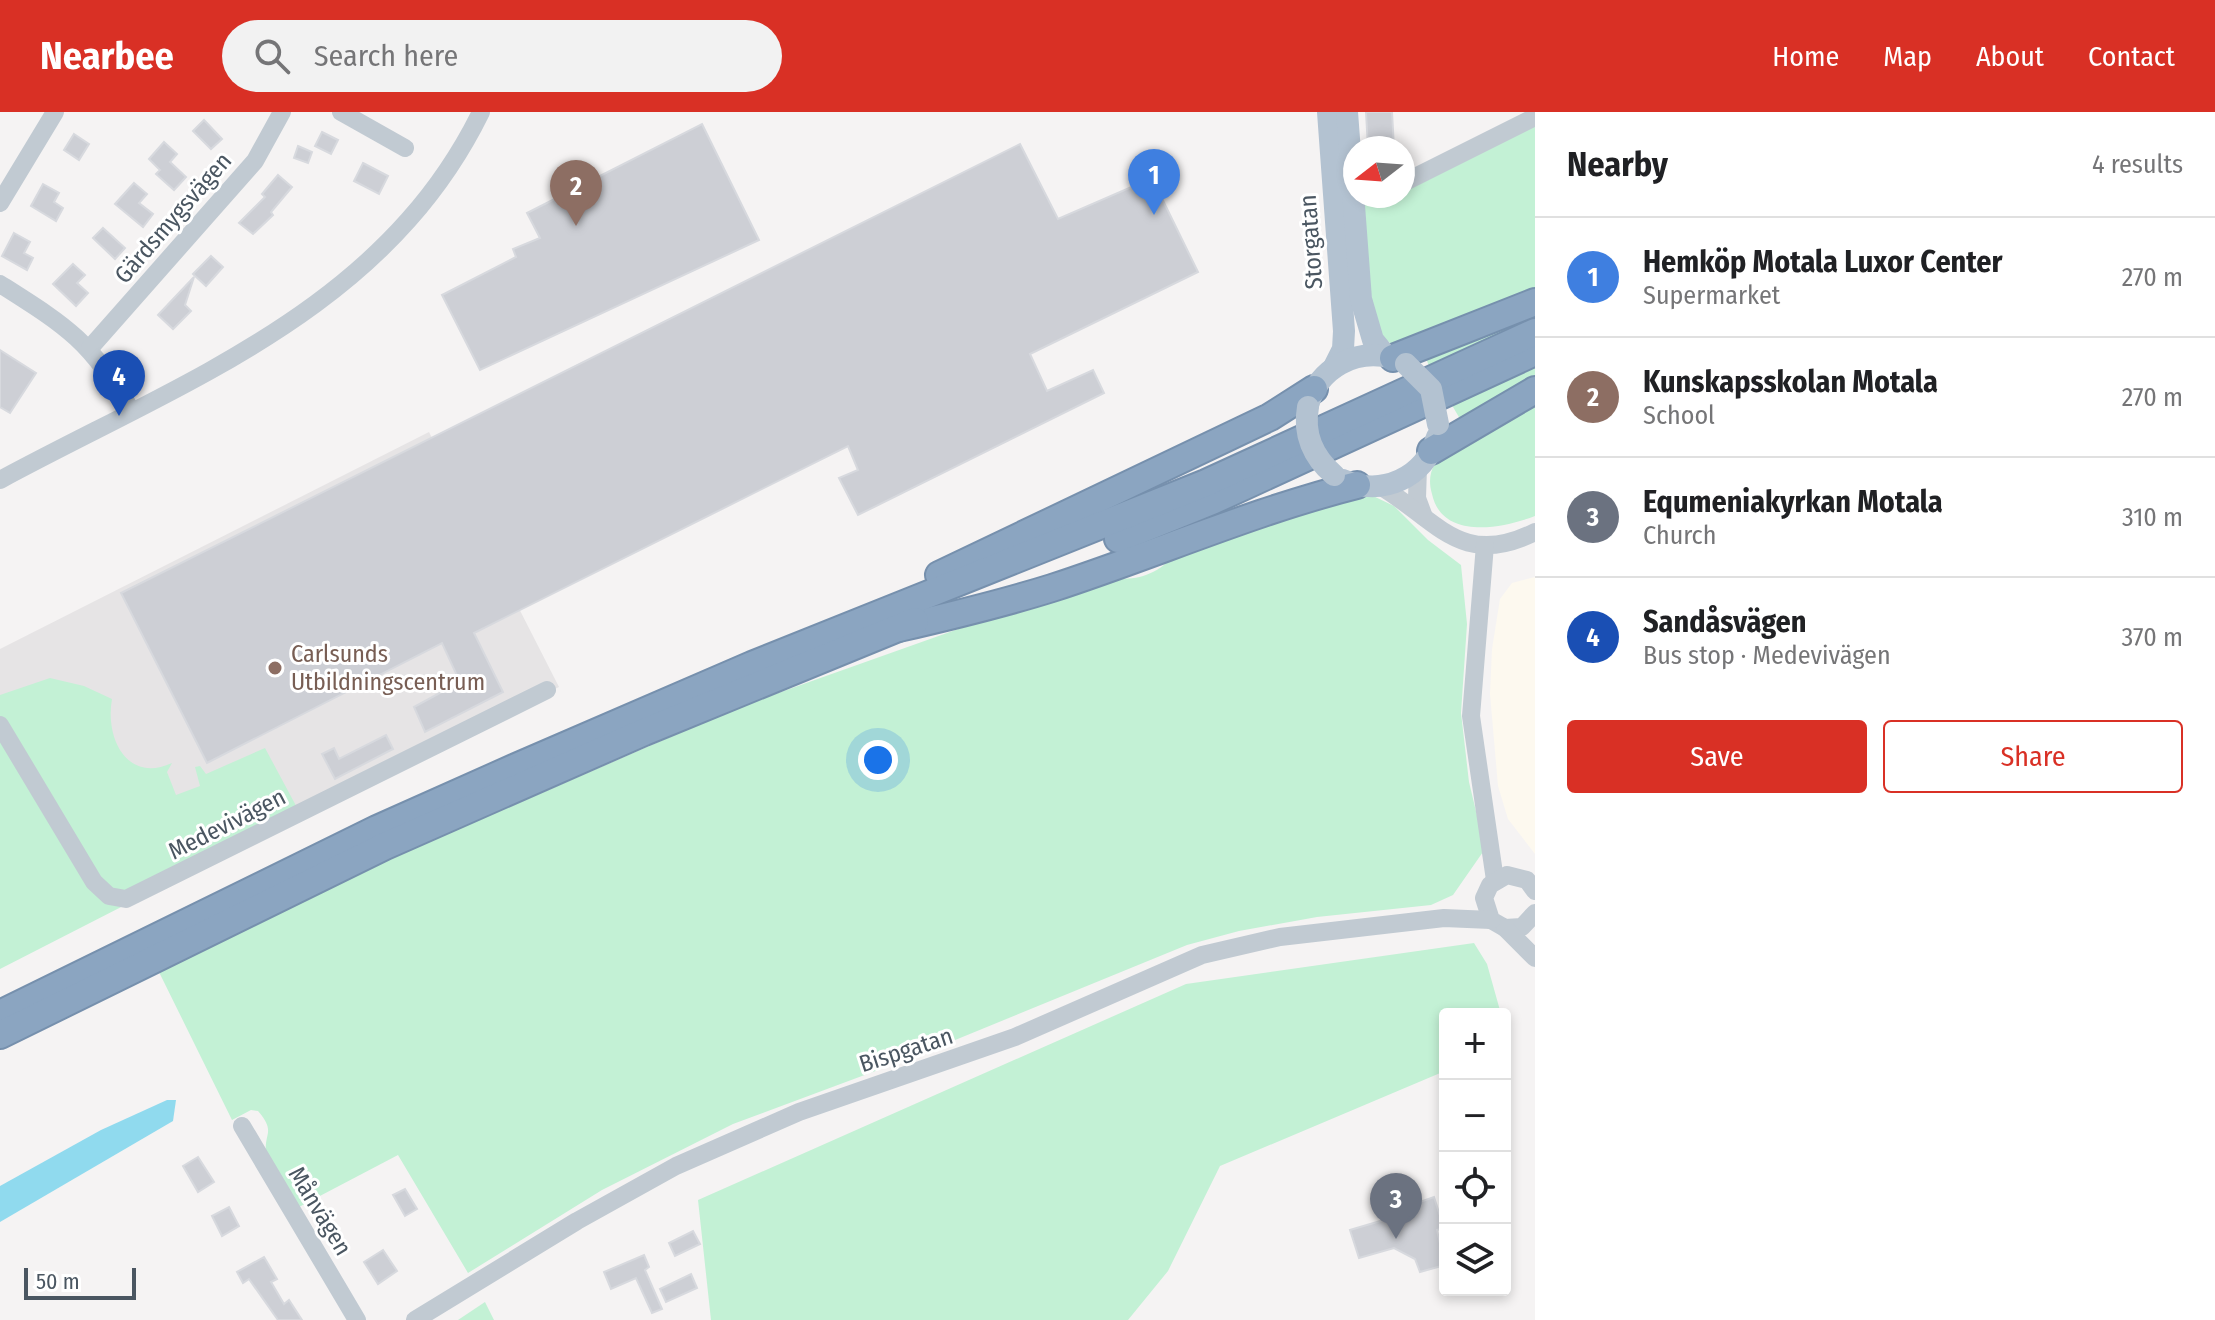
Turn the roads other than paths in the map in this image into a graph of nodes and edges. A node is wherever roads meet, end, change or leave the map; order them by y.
1 (55, 112) edge
2 (282, 112) edge
3 (341, 112) edge
4 (481, 112) edge
5 (1328, 112) edge
6 (1347, 112) edge
7 (1535, 117) edge
8 (405, 148) dead end
9 (1415, 177) edge
10 (0, 203) edge
11 (0, 284) edge
12 (1535, 302) edge
13 (1535, 332) edge
14 (90, 348) junction
15 (1535, 352) edge
16 (1395, 359) junction
17 (1334, 367) junction
18 (1535, 390) edge
19 (1311, 398) junction
20 (131, 410) junction
21 (1425, 460) junction
22 (0, 480) edge
23 (1357, 482) junction
24 (1424, 517) junction
25 (1535, 532) edge
26 (1485, 545) junction
27 (892, 630) junction
28 (752, 665) junction
29 (547, 690) dead end
30 (0, 725) edge
31 (1487, 821) junction
32 (1495, 880) junction
33 (1530, 884) edge
34 (1484, 898) junction
35 (1444, 918) junction
36 (1532, 918) edge
37 (1498, 924) junction
38 (1535, 940) edge
39 (1535, 958) edge
40 (0, 1014) edge
41 (0, 1035) edge
42 (242, 1126) dead end
43 (357, 1320) edge
44 (415, 1320) edge

1 - 10 street
2 - 14 street, Gärdsmygsvägen
3 - 8 street
4 - 20 street
5 - 17 main road, Storgatan
6 - 16 main road, Storgatan
7 - 9 street
11 - 14 street
12 - 16 highway
13 - 28 highway
14 - 20 street
15 - 27 highway
16 - 17 main road
16 - 21 main road, bridge
17 - 19 main road
18 - 21 highway
19 - 23 main road, bridge
19 - 28 highway
20 - 22 street
21 - 23 main road
21 - 24 street
23 - 24 street
23 - 27 highway
24 - 26 street
25 - 26 street
26 - 31 street
27 - 41 highway
28 - 40 highway
29 - 30 street, Medevivägen
31 - 32 street
31 - 33 street
32 - 33 street
32 - 34 street
34 - 35 street, Bispgatan
34 - 37 street
35 - 37 street, Bispgatan
35 - 44 street, Bispgatan
36 - 37 street, Bispgatan
36 - 38 street
37 - 39 street
42 - 43 street, Månvägen

